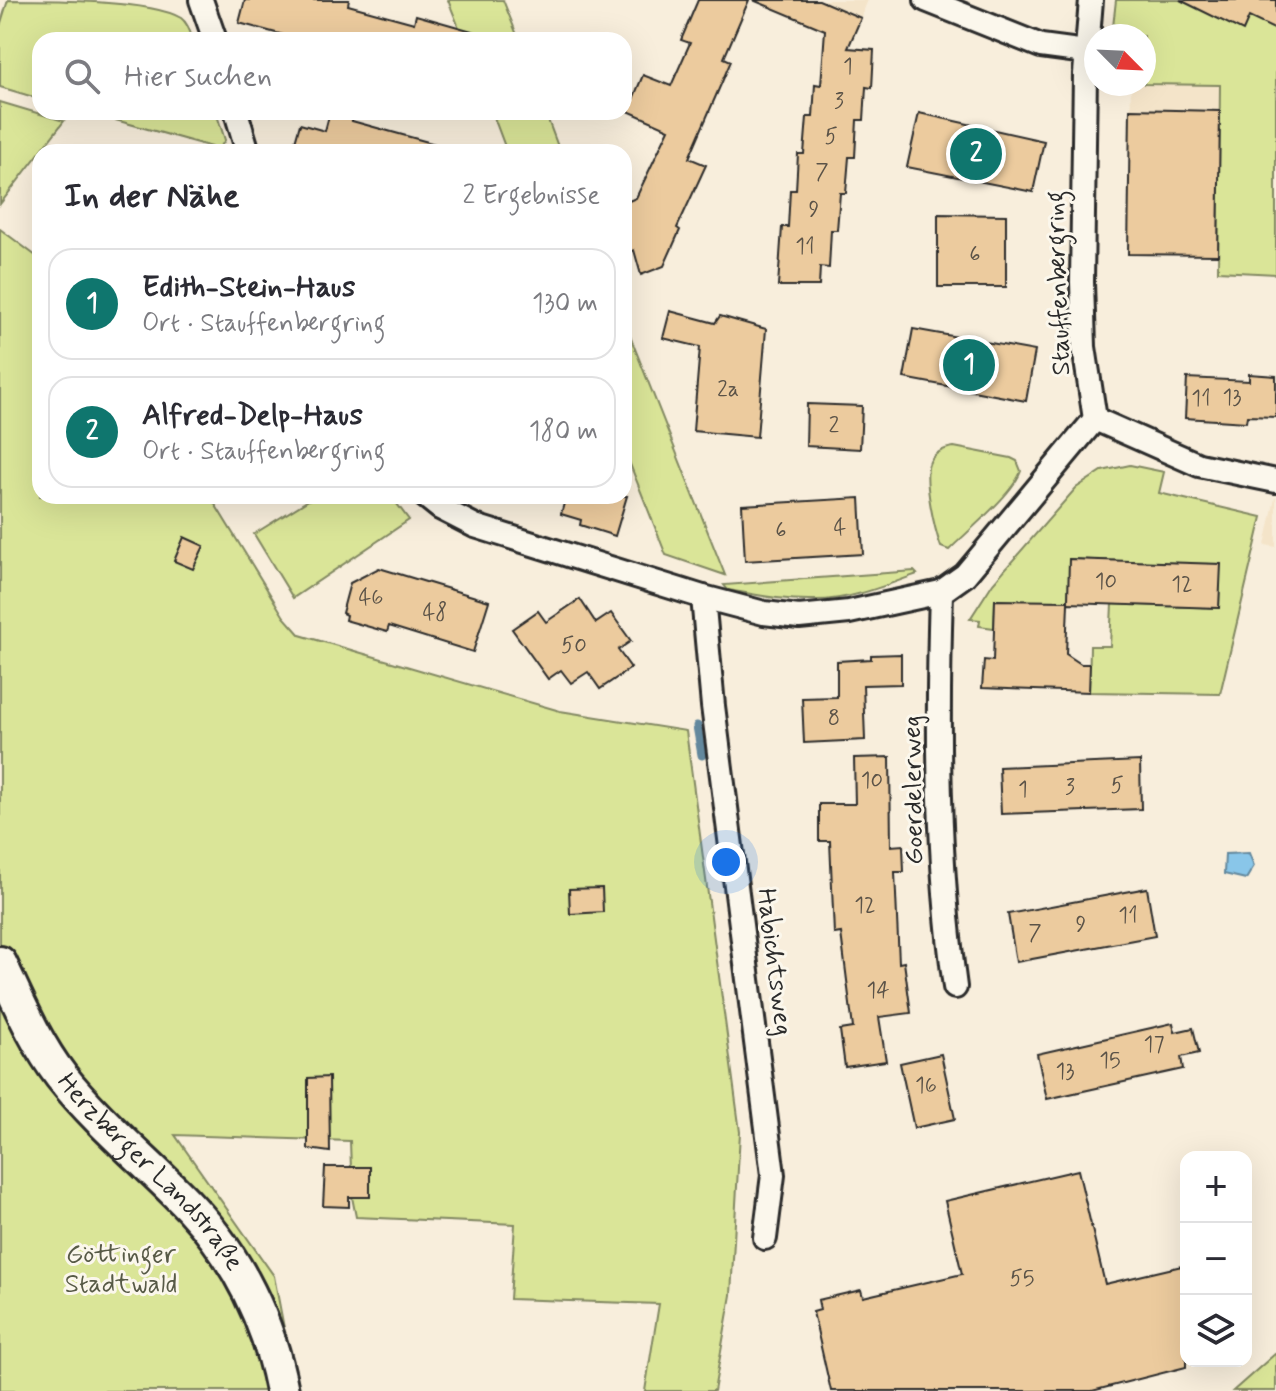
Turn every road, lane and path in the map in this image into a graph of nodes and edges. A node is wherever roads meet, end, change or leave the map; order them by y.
1 (201, 0) edge
2 (926, 0) edge
3 (1091, 0) edge
4 (1089, 24) edge
5 (212, 32) edge
6 (1084, 52) edge
7 (1085, 96) edge
8 (238, 120) edge
9 (246, 144) edge
10 (1095, 419) junction
11 (1276, 481) edge
12 (435, 504) edge
13 (941, 592) junction
14 (703, 597) junction
15 (0, 963) edge
16 (955, 987) dead end
17 (765, 1238) dead end
18 (282, 1391) edge

1 - 5 street
2 - 6 street
3 - 4 street, Stauffenbergring
7 - 10 street, Stauffenbergring
8 - 9 street
10 - 11 street
10 - 13 street
12 - 14 street
13 - 14 street
13 - 16 street, Goerdelerweg
14 - 17 street, Habichtsweg
15 - 18 street, Herzberger Landstraße

